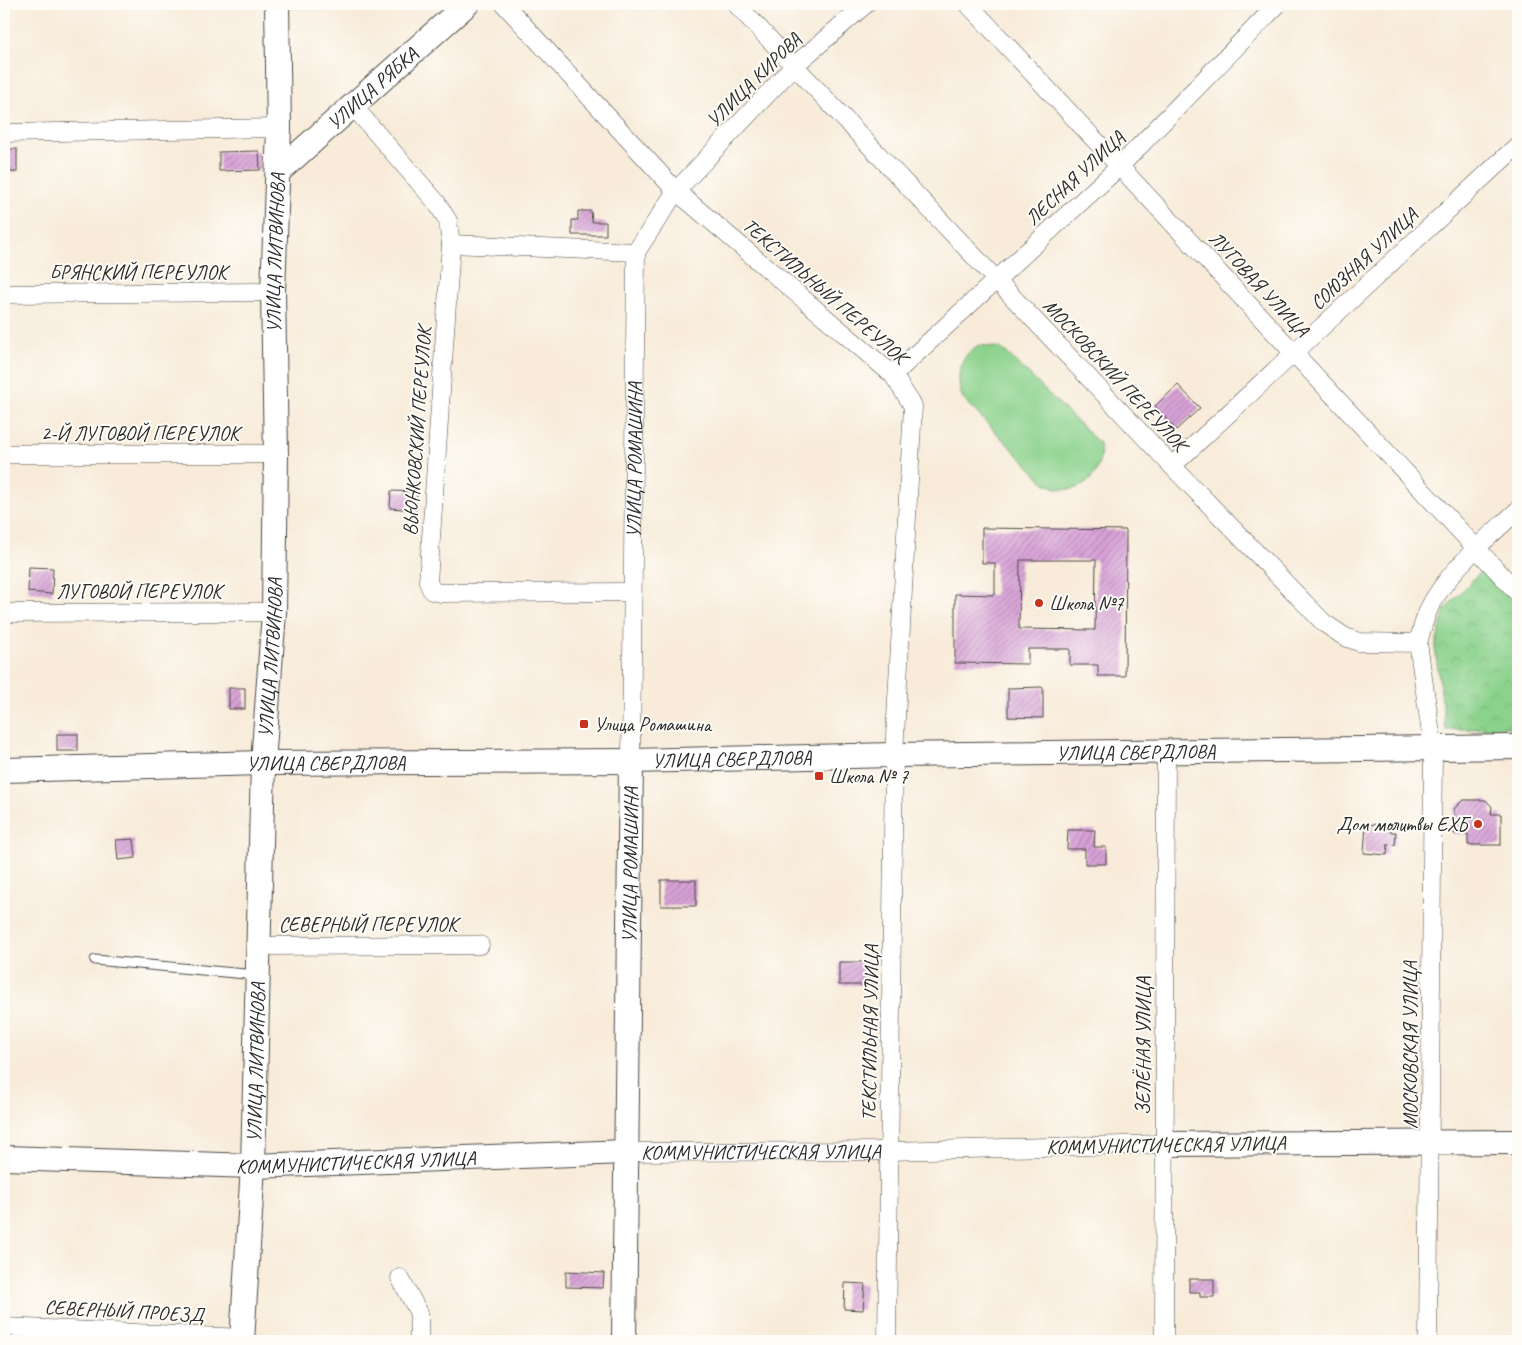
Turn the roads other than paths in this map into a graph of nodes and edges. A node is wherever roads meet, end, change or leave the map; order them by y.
1 (277, 4) edge
2 (467, 4) edge
3 (504, 4) edge
4 (736, 4) edge
5 (866, 4) edge
6 (968, 4) edge
7 (1278, 4) edge
8 (794, 66) junction
9 (353, 106) junction
10 (279, 128) junction
11 (4, 133) edge
12 (1518, 145) edge
13 (1120, 166) junction
14 (278, 172) junction
15 (676, 191) junction
16 (451, 244) junction
17 (636, 252) junction
18 (996, 280) junction
19 (273, 292) junction
20 (4, 294) edge
21 (1294, 353) junction
22 (893, 375) junction
23 (4, 454) edge
24 (276, 454) junction
25 (1172, 466) junction
26 (1518, 510) edge
27 (1477, 548) junction
28 (632, 592) junction
29 (1518, 592) edge
30 (274, 612) junction
31 (4, 613) edge
32 (1418, 643) junction
33 (1518, 747) edge
34 (1433, 748) junction
35 (1166, 751) junction
36 (894, 755) junction
37 (631, 761) junction
38 (263, 763) junction
39 (4, 770) edge
40 (480, 945) dead end
41 (257, 946) junction
42 (94, 960) dead end
43 (257, 975) junction
44 (1431, 1142) junction
45 (1518, 1142) edge
46 (1163, 1144) junction
47 (890, 1151) junction
48 (626, 1152) junction
49 (4, 1158) edge
50 (252, 1166) junction
51 (400, 1278) dead end
52 (4, 1327) edge
53 (243, 1339) edge
54 (419, 1341) edge
55 (624, 1341) edge
56 (887, 1341) edge
57 (1164, 1341) edge
58 (1428, 1341) edge

1 - 10 main road, УЛИЦА ЛИТВИНОВА
2 - 9 main road, УЛИЦА РЯБКА
3 - 15 street, ТЕКСТИЛЬНЫЙ ПЕРЕУЛОК
4 - 8 street, МОСКОВСКИЙ ПЕРЕУЛОК
5 - 8 street, УЛИЦА КИРОВА
6 - 13 street, ЛУГОВАЯ УЛИЦА
7 - 13 street, ЛЕСНАЯ УЛИЦА
8 - 15 street, УЛИЦА КИРОВА
8 - 18 street, МОСКОВСКИЙ ПЕРЕУЛОК
9 - 14 main road, УЛИЦА РЯБКА
9 - 16 street, ВЬЮНКОВСКИЙ ПЕРЕУЛОК
10 - 11 street
10 - 14 main road, УЛИЦА ЛИТВИНОВА
12 - 21 street, СОЮЗНАЯ УЛИЦА
13 - 18 street, ЛЕСНАЯ УЛИЦА
13 - 21 street, ЛУГОВАЯ УЛИЦА
14 - 19 main road, УЛИЦА ЛИТВИНОВА
15 - 17 street
15 - 22 street, ТЕКСТИЛЬНЫЙ ПЕРЕУЛОК
16 - 17 street
16 - 28 street, ВЬЮНКОВСКИЙ ПЕРЕУЛОК
17 - 28 street, УЛИЦА РОМАШИНА
18 - 22 street, ЛЕСНАЯ УЛИЦА
18 - 25 street, МОСКОВСКИЙ ПЕРЕУЛОК
19 - 20 street, БРЯНСКИЙ ПЕРЕУЛОК
19 - 24 main road, УЛИЦА ЛИТВИНОВА
21 - 25 street, СОЮЗНАЯ УЛИЦА
21 - 27 street, ЛУГОВАЯ УЛИЦА
22 - 36 street, ТЕКСТИЛЬНЫЙ ПЕРЕУЛОК
23 - 24 street, 2-Й ЛУГОВОЙ ПЕРЕУЛОК
24 - 30 main road, УЛИЦА ЛИТВИНОВА
25 - 32 street, МОСКОВСКИЙ ПЕРЕУЛОК
26 - 27 street
27 - 29 street, ЛУГОВАЯ УЛИЦА
27 - 32 street
28 - 37 street, УЛИЦА РОМАШИНА
30 - 31 street, ЛУГОВОЙ ПЕРЕУЛОК
30 - 38 main road, УЛИЦА ЛИТВИНОВА
32 - 34 street
33 - 34 main road, УЛИЦА СВЕРДЛОВА
34 - 35 main road, УЛИЦА СВЕРДЛОВА
34 - 44 street, МОСКОВСКАЯ УЛИЦА
35 - 36 main road, УЛИЦА СВЕРДЛОВА
35 - 46 street, ЗЕЛЁНАЯ УЛИЦА
36 - 37 main road, УЛИЦА СВЕРДЛОВА
36 - 47 street, ТЕКСТИЛЬНАЯ УЛИЦА
37 - 38 main road, УЛИЦА СВЕРДЛОВА
37 - 48 main road, УЛИЦА РОМАШИНА
38 - 39 main road, УЛИЦА СВЕРДЛОВА
38 - 41 main road, УЛИЦА ЛИТВИНОВА
40 - 41 street, СЕВЕРНЫЙ ПЕРЕУЛОК
41 - 43 main road, УЛИЦА ЛИТВИНОВА
42 - 43 lane
43 - 50 main road, УЛИЦА ЛИТВИНОВА
44 - 45 main road, КОММУНИСТИЧЕСКАЯ УЛИЦА
44 - 46 main road, КОММУНИСТИЧЕСКАЯ УЛИЦА
44 - 58 street, МОСКОВСКАЯ УЛИЦА
46 - 47 street, КОММУНИСТИЧЕСКАЯ УЛИЦА
46 - 57 street, ЗЕЛЁНАЯ УЛИЦА
47 - 48 street, КОММУНИСТИЧЕСКАЯ УЛИЦА
47 - 56 street, ТЕКСТИЛЬНАЯ УЛИЦА
48 - 50 main road, КОММУНИСТИЧЕСКАЯ УЛИЦА
48 - 55 main road, УЛИЦА РОМАШИНА
49 - 50 main road, КОММУНИСТИЧЕСКАЯ УЛИЦА
50 - 53 main road, УЛИЦА ЛИТВИНОВА
51 - 54 street
52 - 53 street, СЕВЕРНЫЙ ПРОЕЗД

